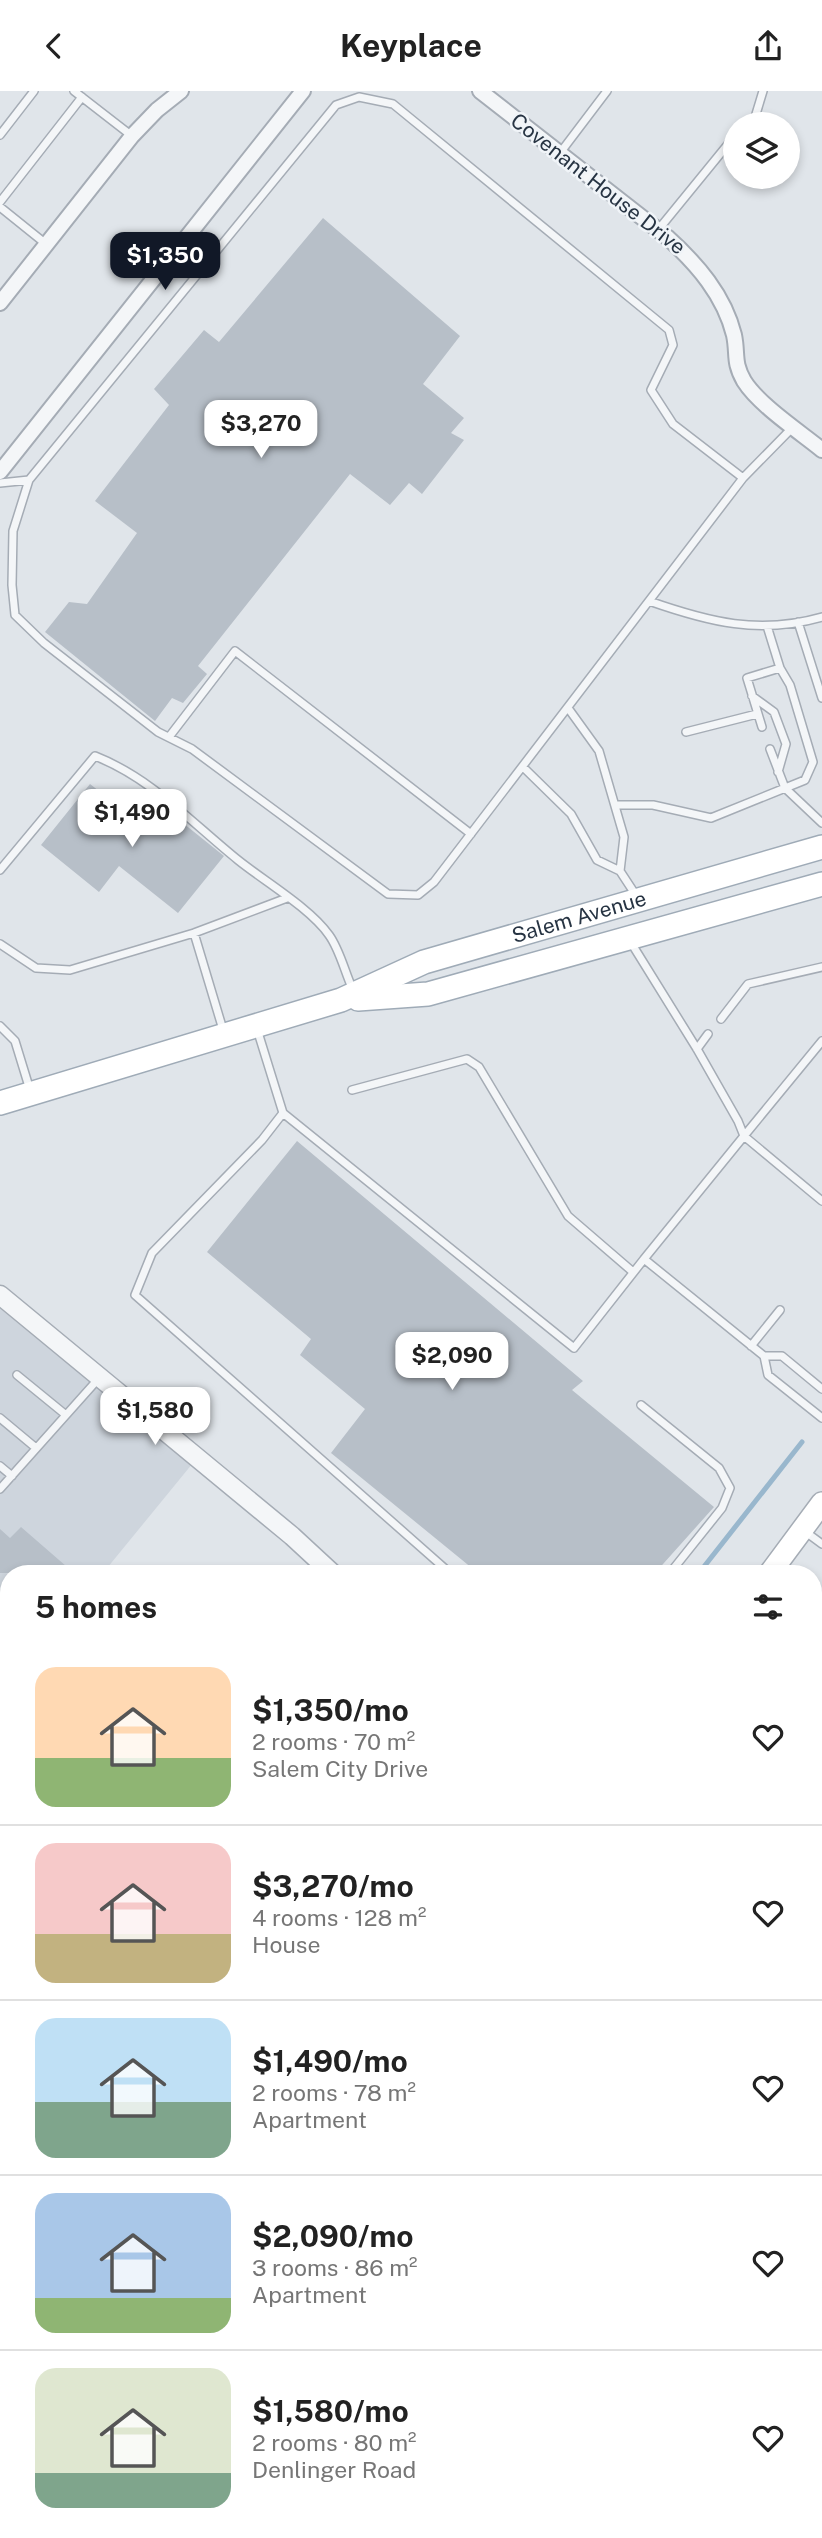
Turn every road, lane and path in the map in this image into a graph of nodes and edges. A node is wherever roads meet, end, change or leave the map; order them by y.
1 (34, 91) edge
2 (74, 91) edge
3 (181, 91) edge
4 (303, 91) edge
5 (480, 91) edge
6 (607, 91) edge
7 (764, 91) edge
8 (82, 97) junction
9 (757, 112) edge
10 (0, 135) edge
11 (132, 136) junction
12 (723, 150) edge
13 (559, 153) junction
14 (0, 205) edge
15 (658, 230) junction
16 (47, 245) junction
17 (0, 303) edge
18 (794, 426) junction
19 (822, 450) edge
20 (0, 471) edge
21 (743, 478) junction
22 (29, 480) junction
23 (0, 483) edge
24 (649, 601) junction
25 (822, 617) edge
26 (798, 622) junction
27 (767, 626) junction
28 (780, 668) junction
29 (752, 696) junction
30 (822, 698) edge
31 (568, 708) junction
32 (757, 714) junction
33 (762, 727) dead end
34 (686, 731) dead end
35 (169, 737) junction
36 (770, 749) dead end
37 (523, 767) junction
38 (778, 772) junction
39 (785, 788) junction
40 (615, 805) junction
41 (822, 823) edge
42 (471, 834) junction
43 (822, 847) edge
44 (0, 870) edge
45 (620, 871) junction
46 (822, 884) edge
47 (287, 898) junction
48 (640, 901) junction
49 (194, 933) junction
50 (628, 938) junction
51 (0, 944) edge
52 (822, 967) edge
53 (442, 990) junction
54 (347, 997) junction
55 (720, 1019) dead end
56 (256, 1025) junction
57 (0, 1026) edge
58 (224, 1034) junction
59 (708, 1034) dead end
60 (822, 1041) edge
61 (697, 1049) junction
62 (352, 1090) dead end
63 (31, 1094) junction
64 (0, 1103) edge
65 (283, 1113) junction
66 (744, 1136) junction
67 (822, 1201) edge
68 (644, 1259) junction
69 (634, 1272) junction
70 (0, 1295) edge
71 (780, 1310) dead end
72 (751, 1346) junction
73 (764, 1356) junction
74 (17, 1375) dead end
75 (101, 1377) junction
76 (822, 1389) edge
77 (641, 1405) dead end
78 (66, 1415) junction
79 (0, 1418) edge
80 (822, 1418) edge
81 (36, 1448) junction
82 (0, 1466) edge
83 (12, 1476) junction
84 (0, 1489) edge
85 (822, 1504) edge
86 (802, 1530) junction
87 (822, 1544) edge
88 (320, 1565) edge
89 (441, 1565) edge
90 (676, 1565) edge
91 (776, 1565) edge

1 - 10 lane
2 - 8 lane
3 - 11 street
4 - 20 street
5 - 13 street, Covenant House Drive
6 - 13 lane
7 - 9 lane
8 - 11 lane
8 - 14 lane
11 - 16 street
12 - 15 lane
13 - 15 street, Covenant House Drive
14 - 16 lane
15 - 18 street, Covenant House Drive
16 - 17 street
18 - 19 street, Covenant House Drive
18 - 21 lane
21 - 22 lane
21 - 24 lane
22 - 23 lane
22 - 35 lane
24 - 27 lane
24 - 31 lane
25 - 26 lane
26 - 27 lane
26 - 30 lane
27 - 28 lane
28 - 29 lane
28 - 39 lane
29 - 32 lane
29 - 38 lane
31 - 37 lane
31 - 40 lane
32 - 33 lane
32 - 34 lane
35 - 42 lane
35 - 42 lane
36 - 38 lane
37 - 42 lane
37 - 45 lane
38 - 39 lane
39 - 40 lane
39 - 41 lane
40 - 45 lane
43 - 48 main road, Salem Avenue
44 - 47 lane
45 - 48 lane
46 - 50 main road, Salem Avenue
47 - 49 lane
47 - 54 lane
48 - 53 main road
48 - 54 main road, Salem Avenue
49 - 51 lane
49 - 58 lane
50 - 53 main road, Salem Avenue
50 - 61 lane
52 - 55 lane
53 - 54 main road, Salem Avenue
54 - 56 main road, Salem Avenue
56 - 58 main road, Salem Avenue
56 - 65 lane
57 - 63 lane
58 - 63 main road, Salem Avenue
59 - 61 lane
60 - 66 lane
61 - 66 lane
62 - 69 lane
63 - 64 main road, Salem Avenue
65 - 69 lane
65 - 89 lane
66 - 67 lane
66 - 68 lane
68 - 69 lane
68 - 72 lane
70 - 75 street
71 - 72 lane
72 - 73 lane
73 - 76 lane
73 - 80 lane
74 - 78 lane
75 - 78 lane
75 - 88 street
77 - 90 lane
78 - 81 lane
79 - 81 lane
81 - 83 lane
82 - 83 lane
83 - 84 lane
85 - 86 main road
86 - 87 lane
86 - 91 main road

